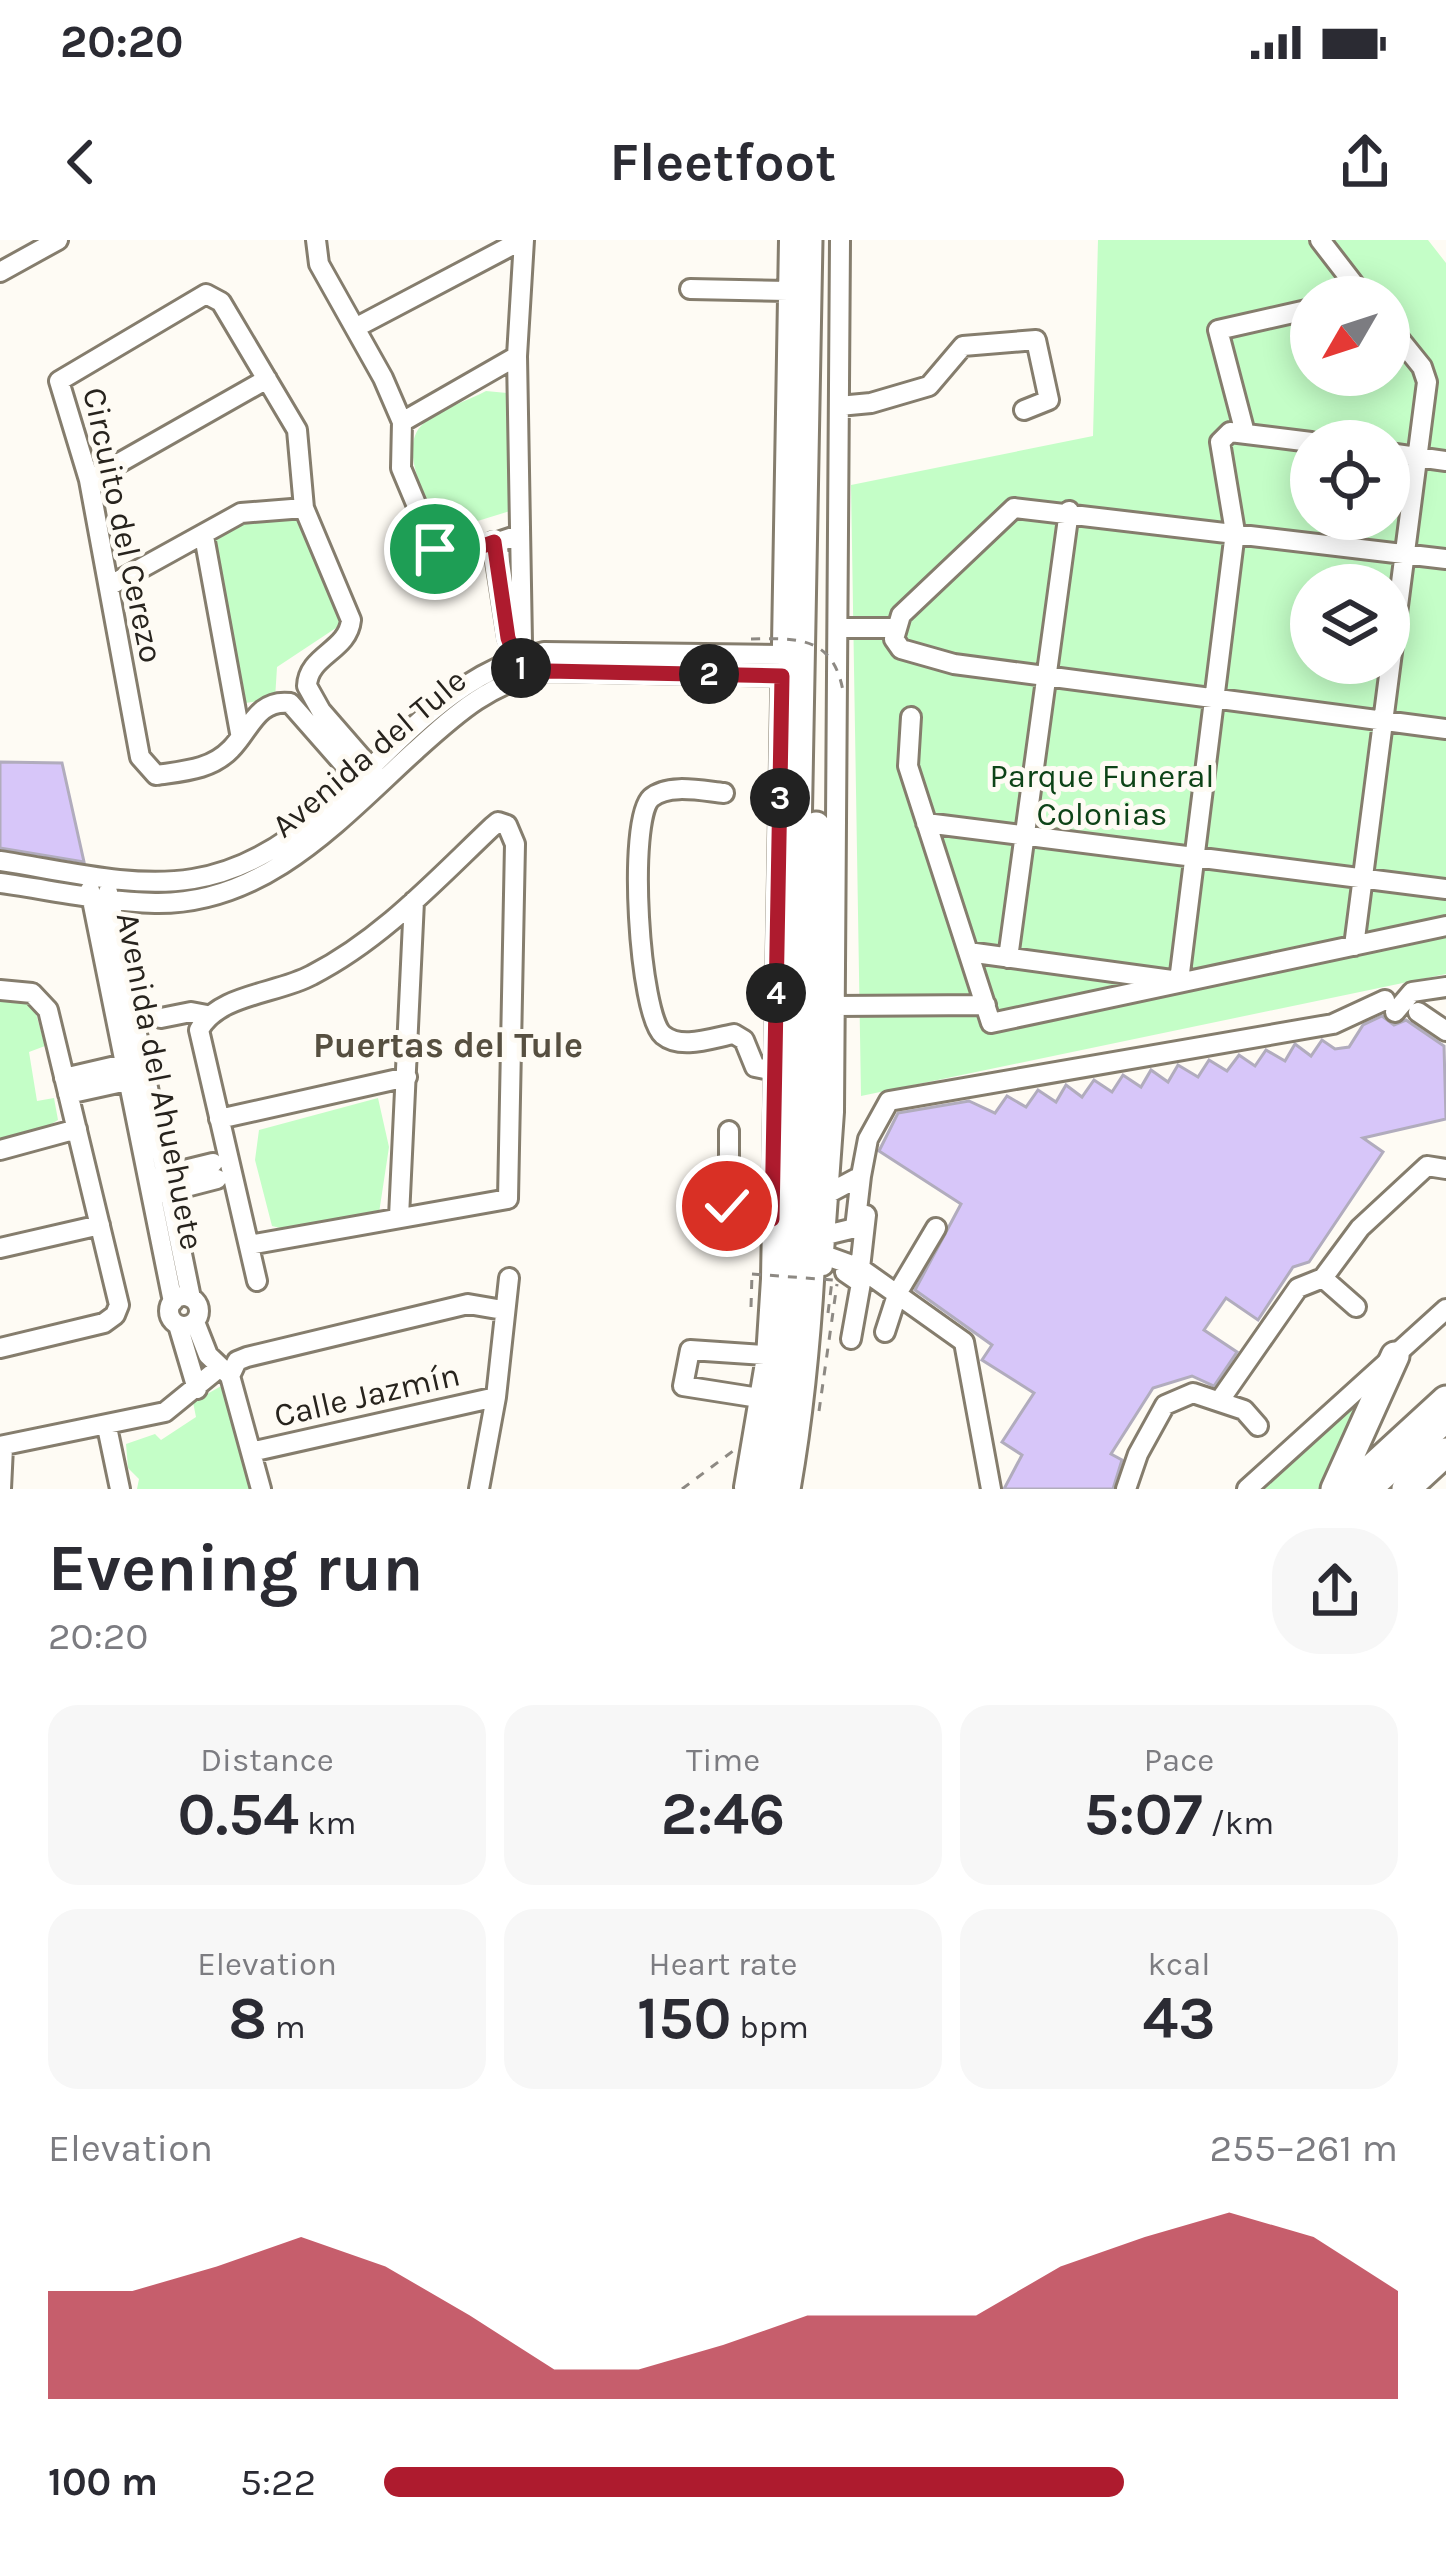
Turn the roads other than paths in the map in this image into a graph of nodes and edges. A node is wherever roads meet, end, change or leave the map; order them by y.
1 (58, 240) edge
2 (316, 240) edge
3 (523, 240) edge
4 (792, 240) edge
5 (808, 240) edge
6 (822, 240) edge
7 (840, 240) edge
8 (1320, 240) edge
9 (0, 272) edge
10 (1348, 276) edge
11 (690, 289) dead end
12 (797, 300) junction
13 (1290, 313) edge
14 (355, 328) junction
15 (1410, 353) edge
16 (517, 356) junction
17 (267, 379) junction
18 (839, 406) junction
19 (1024, 410) dead end
20 (402, 422) junction
21 (1245, 433) junction
22 (1290, 439) edge
23 (1410, 455) edge
24 (1416, 456) junction
25 (1446, 461) edge
26 (89, 480) junction
27 (304, 508) junction
28 (1069, 512) junction
29 (1235, 533) junction
30 (519, 535) junction
31 (205, 536) junction
32 (494, 542) junction
33 (1403, 554) junction
34 (1446, 560) edge
35 (519, 564) junction
36 (497, 568) junction
37 (109, 586) junction
38 (511, 606) junction
39 (837, 633) junction
40 (895, 633) junction
41 (782, 655) junction
42 (519, 661) junction
43 (782, 676) junction
44 (1049, 676) junction
45 (1214, 697) junction
46 (305, 703) junction
47 (911, 717) dead end
48 (1382, 718) junction
49 (1446, 729) edge
50 (240, 733) junction
51 (370, 781) junction
52 (724, 793) dead end
53 (514, 804) dead end
54 (926, 823) junction
55 (507, 825) junction
56 (1028, 836) junction
57 (1194, 857) junction
58 (0, 861) edge
59 (96, 874) junction
60 (1361, 879) junction
61 (0, 883) edge
62 (1446, 889) edge
63 (100, 897) junction
64 (414, 901) junction
65 (1446, 926) edge
66 (1354, 946) junction
67 (968, 952) junction
68 (1008, 958) junction
69 (1179, 981) junction
70 (1446, 987) edge
71 (0, 990) edge
72 (986, 1005) junction
73 (835, 1006) junction
74 (1418, 1012) dead end
75 (207, 1015) junction
76 (161, 1018) dead end
77 (1446, 1031) edge
78 (136, 1070) junction
79 (775, 1071) junction
80 (407, 1077) junction
81 (66, 1086) junction
82 (792, 1111) junction
83 (219, 1119) junction
84 (77, 1129) junction
85 (729, 1131) dead end
86 (851, 1131) junction
87 (0, 1150) edge
88 (1446, 1168) edge
89 (221, 1169) junction
90 (865, 1174) junction
91 (160, 1185) junction
92 (831, 1192) junction
93 (773, 1211) junction
94 (399, 1217) junction
95 (100, 1225) junction
96 (936, 1228) dead end
97 (249, 1245) junction
98 (0, 1248) edge
99 (826, 1259) junction
100 (860, 1268) junction
101 (509, 1278) dead end
102 (1322, 1278) junction
103 (257, 1281) dead end
104 (898, 1292) junction
105 (1356, 1307) dead end
106 (1446, 1309) edge
107 (503, 1310) junction
108 (187, 1323) junction
109 (885, 1332) dead end
110 (851, 1339) dead end
111 (0, 1348) edge
112 (1395, 1355) junction
113 (784, 1361) junction
114 (221, 1369) junction
115 (196, 1389) junction
116 (496, 1397) junction
117 (759, 1398) junction
118 (1220, 1400) junction
119 (1446, 1400) edge
120 (1446, 1424) edge
121 (1258, 1426) dead end
122 (107, 1427) junction
123 (1446, 1433) edge
124 (2, 1446) edge
125 (251, 1452) junction
126 (1446, 1452) edge
127 (1, 1489) edge
128 (120, 1489) edge
129 (261, 1489) edge
130 (478, 1489) edge
131 (748, 1489) edge
132 (786, 1489) edge
133 (991, 1489) edge
134 (1126, 1489) edge
135 (1246, 1489) edge
136 (1335, 1489) edge
137 (1349, 1489) edge
138 (1374, 1489) edge
139 (1385, 1489) edge
140 (1406, 1489) edge

1 - 9 street
2 - 14 street
3 - 14 street
3 - 16 street
4 - 12 highway
5 - 12 highway
6 - 113 highway
7 - 18 street
8 - 10 street
11 - 12 street
12 - 41 street
12 - 82 highway
13 - 21 street
14 - 20 street
15 - 24 street
16 - 20 street
16 - 30 street
17 - 26 street
17 - 26 street, Circuito del Cerezo
17 - 27 street, Circuito del Cerezo
18 - 19 street
18 - 39 street
20 - 32 street
21 - 22 street
21 - 29 street
23 - 24 street
24 - 25 street
24 - 33 street
26 - 37 street, Circuito del Cerezo
27 - 31 street
27 - 46 street, Circuito del Cerezo
28 - 29 street
28 - 40 street
28 - 44 street
29 - 33 street
29 - 45 street
30 - 32 street
30 - 35 street
31 - 37 street
31 - 50 street
32 - 36 street
33 - 34 street
33 - 48 street
35 - 36 street
35 - 38 street
36 - 38 street
37 - 50 street, Circuito del Cerezo
38 - 42 street
39 - 40 street
39 - 73 street
40 - 44 street
41 - 42 street, Avenida del Tule
41 - 43 street
42 - 43 street, Avenida del Tule
42 - 51 street, Avenida del Tule
43 - 79 street
44 - 45 street
44 - 56 street
45 - 48 street
45 - 57 street
46 - 50 street, Circuito del Cerezo
46 - 51 street
47 - 54 street
48 - 49 street
48 - 60 street
51 - 59 street, Avenida del Tule
51 - 63 street, Avenida del Tule
52 - 79 street
53 - 55 street
54 - 56 street
54 - 67 street
55 - 64 street
55 - 94 street
56 - 57 street
56 - 68 street
57 - 60 street
57 - 69 street
58 - 59 street, Avenida del Tule
59 - 63 street, Avenida del Ahuehuete
60 - 62 street
60 - 66 street
61 - 63 street, Avenida del Tule
63 - 78 street, Avenida del Ahuehuete
64 - 75 street
64 - 80 street
65 - 66 street
66 - 69 street
67 - 68 street
67 - 72 street
68 - 69 street
69 - 72 street
70 - 86 street
71 - 81 street
72 - 73 street
73 - 86 street
74 - 77 street
75 - 76 street
75 - 83 street
78 - 81 street
78 - 91 street, Avenida del Ahuehuete
79 - 93 street
80 - 83 street
80 - 94 street
81 - 84 street
82 - 93 highway
82 - 113 highway
83 - 89 street
84 - 87 street
84 - 95 street
85 - 93 street
86 - 90 street
86 - 92 street
88 - 102 street
89 - 91 street
89 - 97 street
90 - 92 street
90 - 99 street
90 - 100 street
91 - 108 street, Avenida del Ahuehuete
92 - 99 street
93 - 113 street
94 - 97 street
95 - 98 street
95 - 111 street
96 - 104 street
97 - 103 street
99 - 100 street
99 - 110 street
99 - 113 street
100 - 104 street
101 - 107 street
102 - 105 street
102 - 118 street
104 - 109 street
104 - 133 street
106 - 112 street
107 - 114 street
107 - 116 street
108 - 114 street
108 - 115 street
112 - 135 street
112 - 136 highway
113 - 117 street
113 - 117 street
113 - 131 highway
113 - 132 highway
114 - 115 street
114 - 125 street
115 - 122 street
116 - 125 street, Calle Jazmín
116 - 130 street
117 - 131 street
118 - 121 street
118 - 134 street
119 - 137 highway
120 - 138 street
122 - 124 street
122 - 128 street
123 - 139 street
124 - 127 street
125 - 129 street
126 - 140 highway

